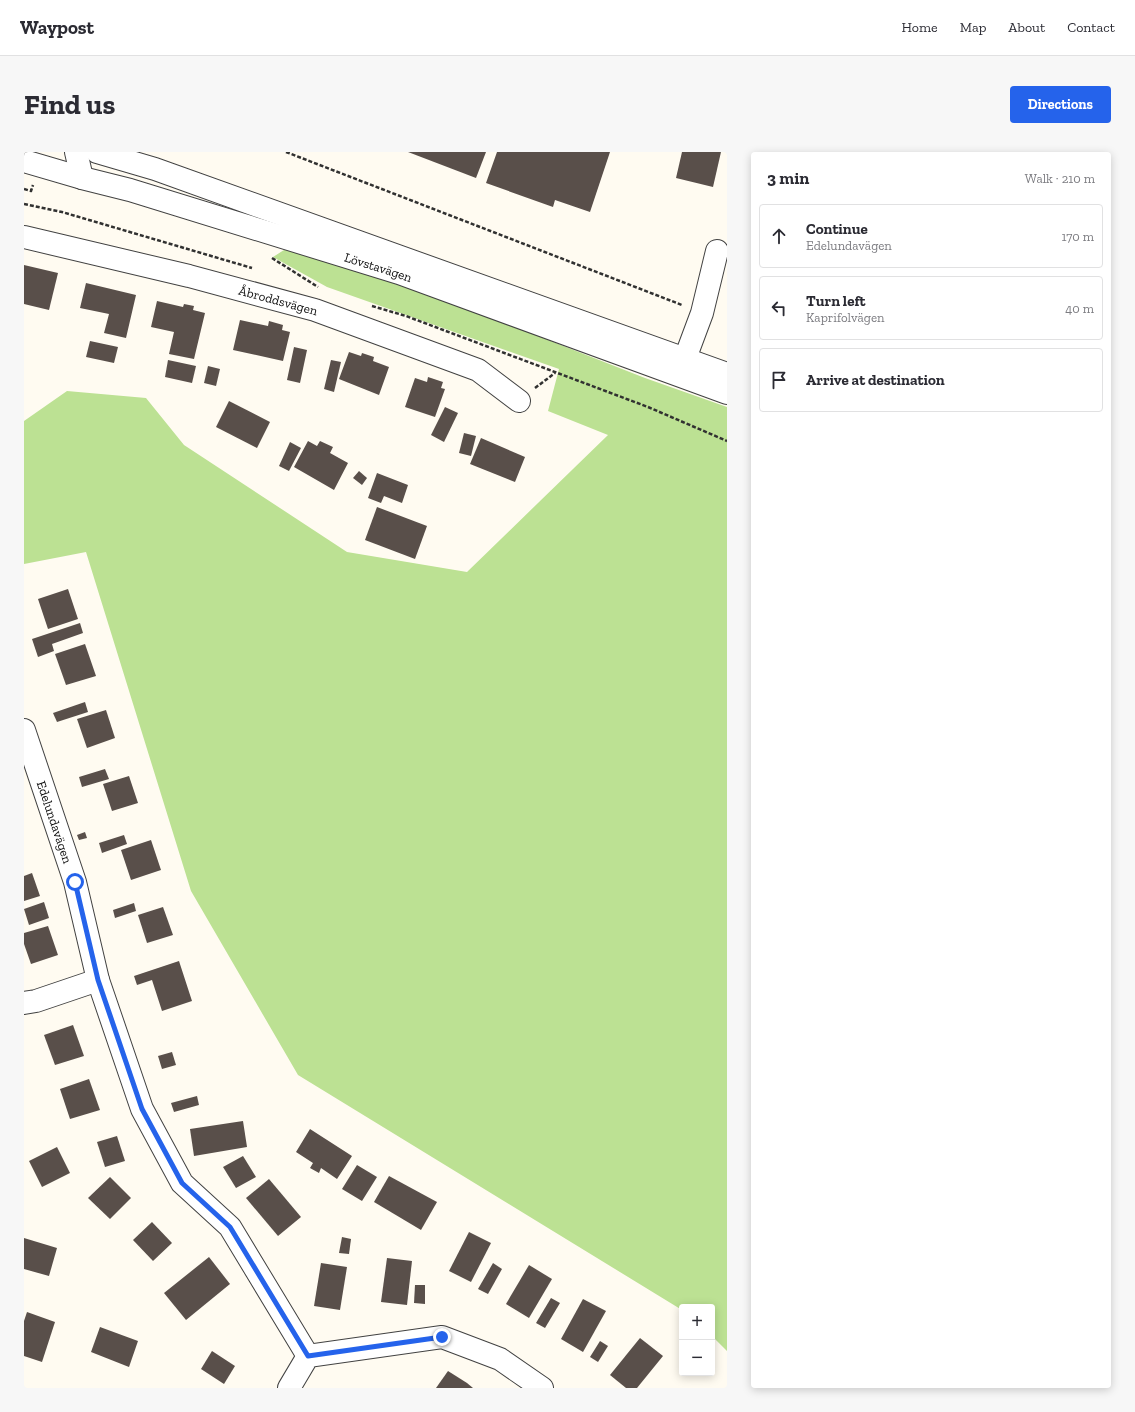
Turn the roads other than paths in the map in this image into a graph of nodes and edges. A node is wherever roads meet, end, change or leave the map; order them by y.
1 (76, 152) edge
2 (102, 153) edge
3 (24, 161) edge
4 (82, 178) junction
5 (24, 237) edge
6 (717, 251) dead end
7 (682, 367) junction
8 (727, 374) edge
9 (727, 393) edge
10 (519, 401) dead end
11 (24, 730) edge
12 (98, 980) junction
13 (24, 1003) edge
14 (308, 1356) junction
15 (289, 1388) edge
16 (542, 1388) edge

1 - 4 street
2 - 4 street
2 - 7 street, Lövstavägen
3 - 4 street, Lövstavägen
4 - 7 street, Lövstavägen
5 - 10 street, Åbroddsvägen
6 - 7 street
7 - 8 street, Lövstavägen
7 - 9 street, Lövstavägen
11 - 12 street, Edelundavägen
12 - 13 street
12 - 14 street, Edelundavägen
14 - 15 street
14 - 16 street

